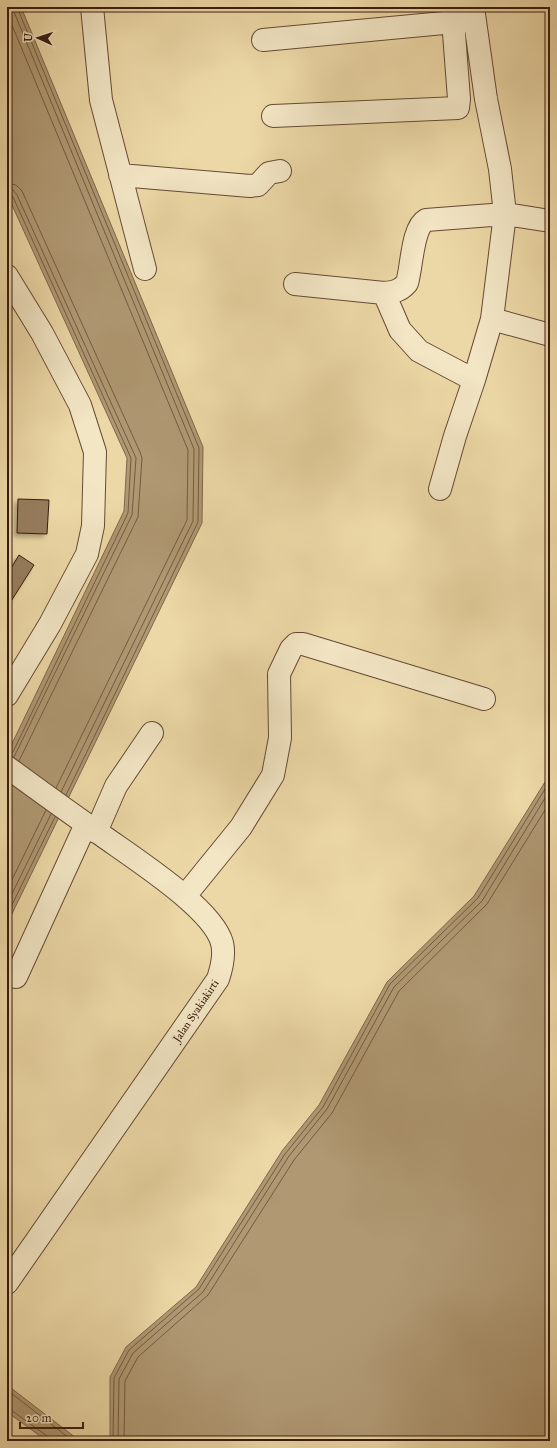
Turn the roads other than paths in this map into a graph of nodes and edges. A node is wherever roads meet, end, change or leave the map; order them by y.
1 (92, 7) edge
2 (474, 13) edge
3 (452, 14) edge
4 (263, 40) dead end
5 (273, 116) dead end
6 (280, 171) dead end
7 (120, 175) junction
8 (505, 214) junction
9 (550, 221) edge
10 (145, 269) dead end
11 (7, 276) edge
12 (296, 284) dead end
13 (384, 293) junction
14 (492, 319) junction
15 (550, 335) edge
16 (474, 380) junction
17 (440, 489) dead end
18 (7, 695) edge
19 (484, 699) dead end
20 (152, 733) dead end
21 (7, 767) edge
22 (86, 824) junction
23 (184, 896) junction
24 (16, 977) dead end
25 (7, 1283) edge

1 - 7 street
2 - 3 street
2 - 8 street
3 - 4 street
3 - 5 street
6 - 7 street
7 - 10 street
8 - 9 street
8 - 13 street
8 - 14 street
11 - 18 street
12 - 13 street
13 - 16 street
14 - 15 street
14 - 16 street
16 - 17 street
19 - 23 street
20 - 22 street
21 - 22 street, Jalan Syakiakirti
22 - 23 street, Jalan Syakiakirti
22 - 24 street
23 - 25 street, Jalan Syakiakirti

